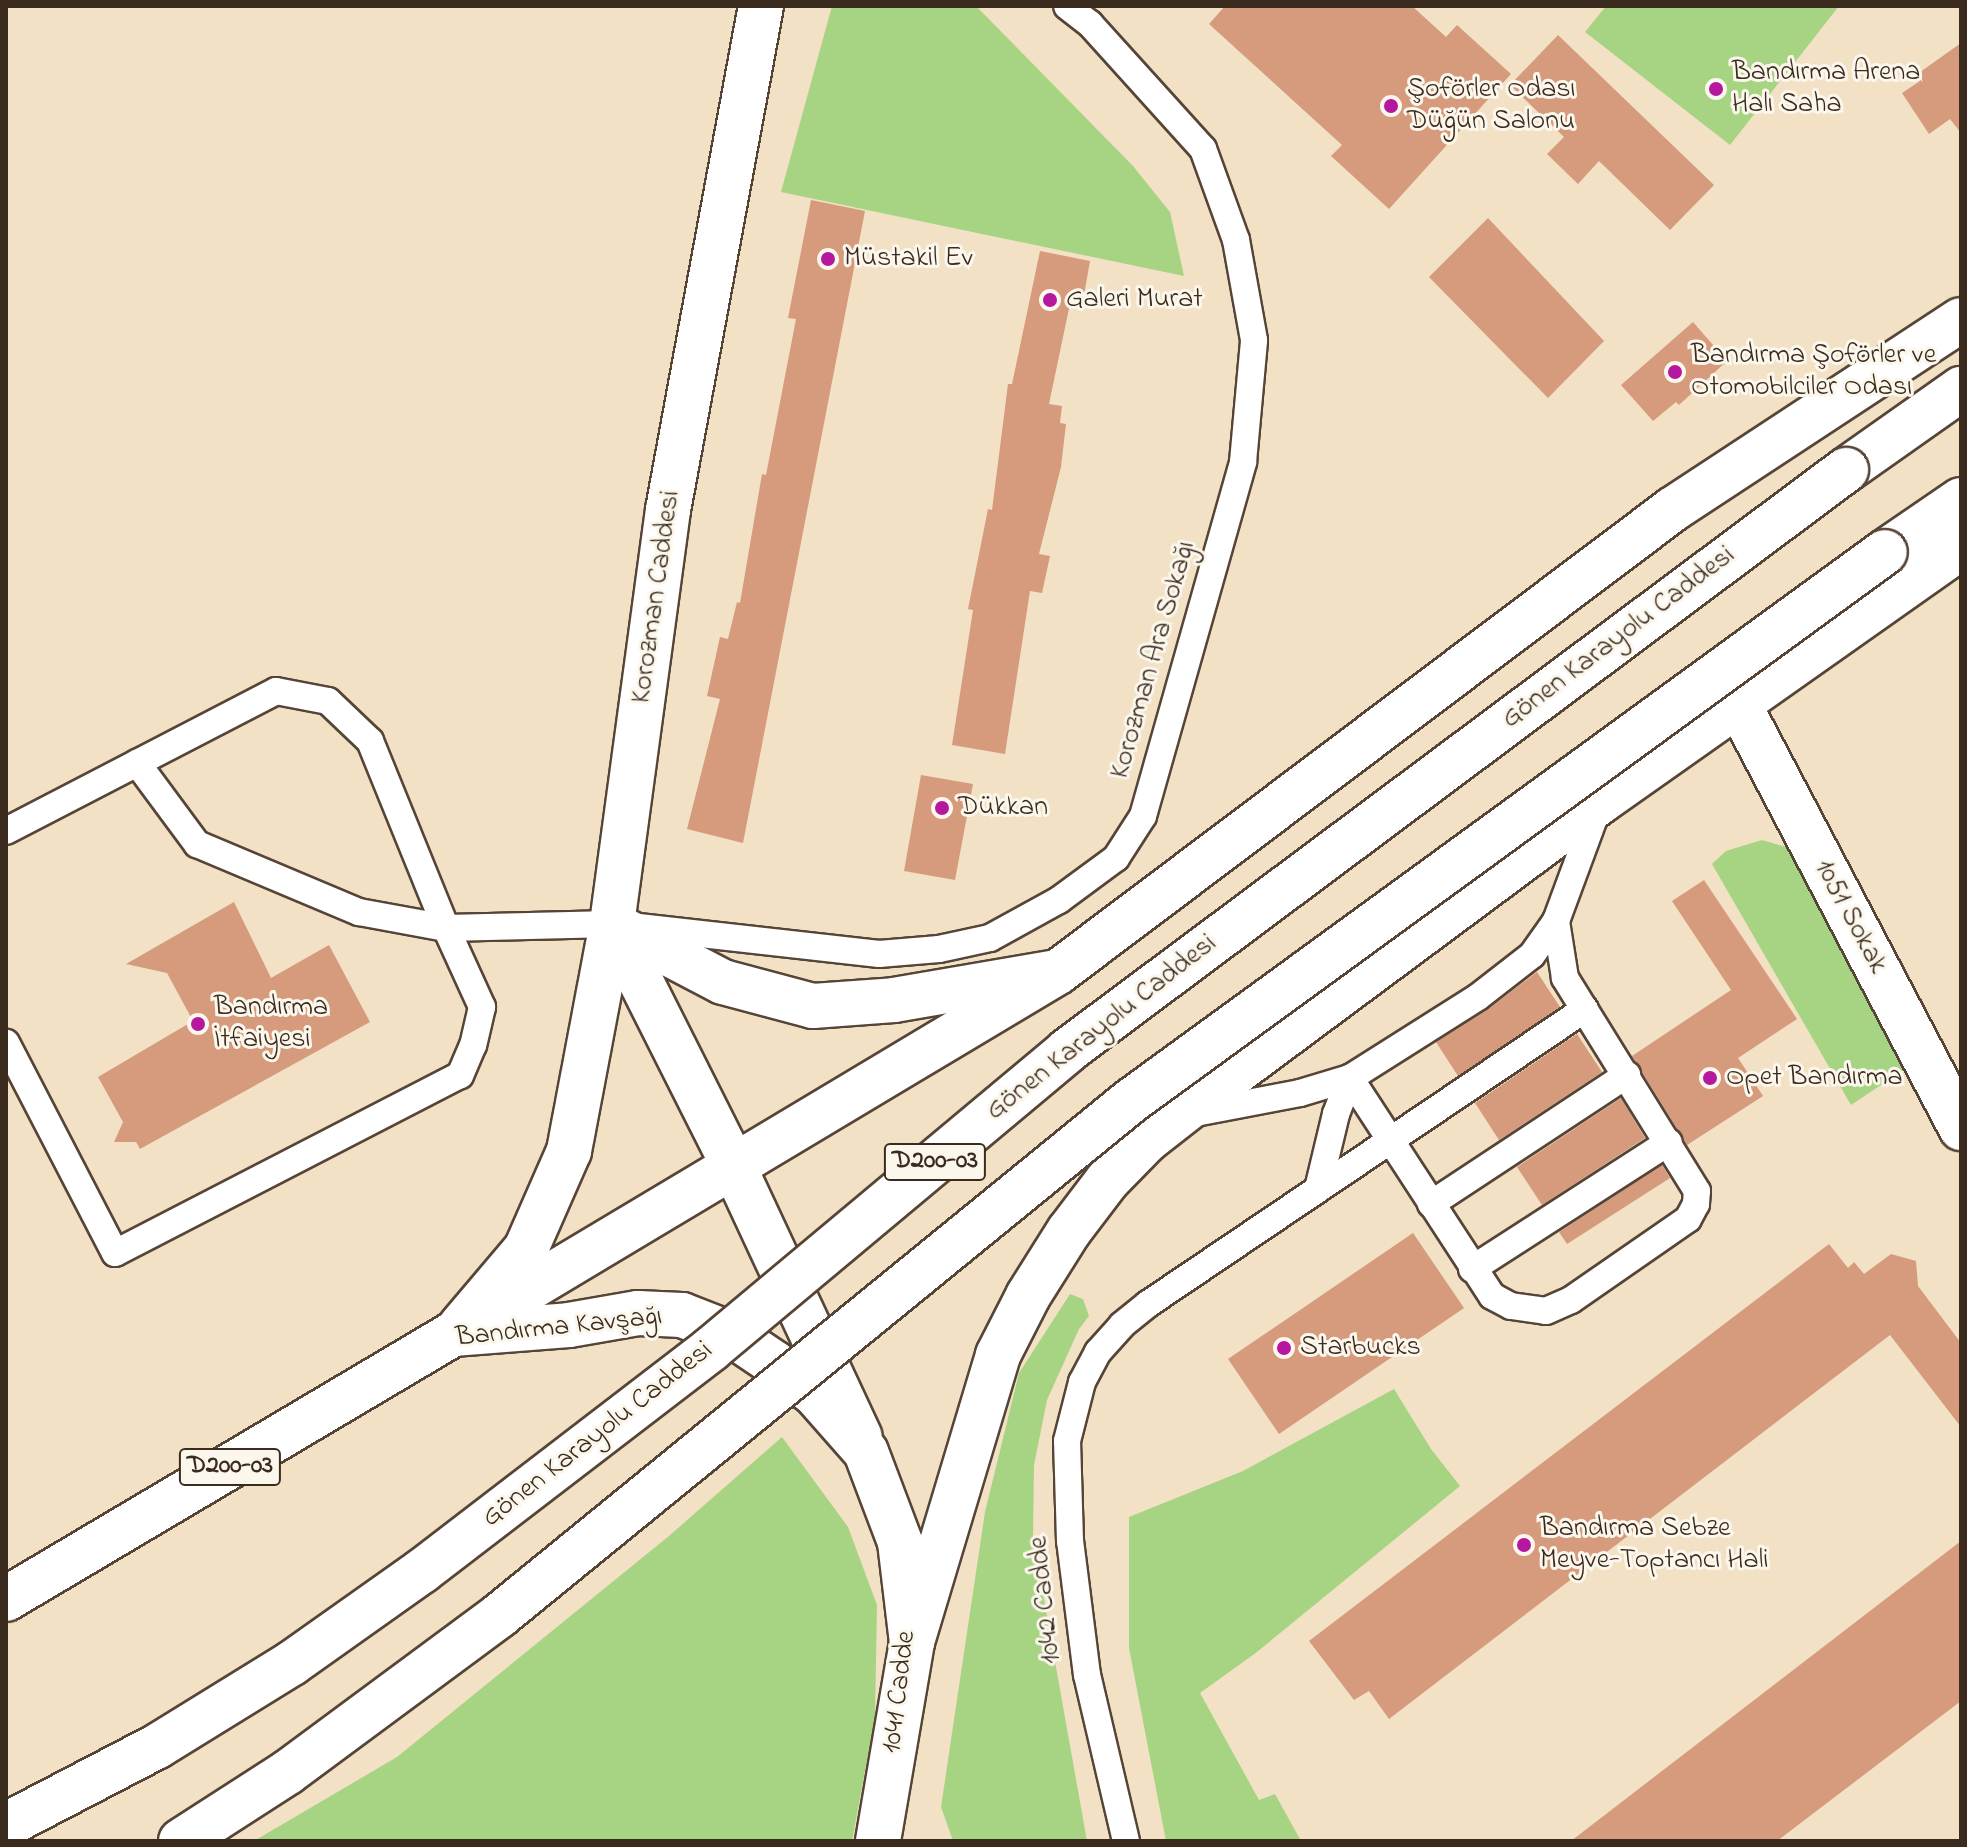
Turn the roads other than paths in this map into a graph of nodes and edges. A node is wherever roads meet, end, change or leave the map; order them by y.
1 (761, 6) edge
2 (1067, 6) edge
3 (1961, 320) edge
4 (1961, 389) edge
5 (1961, 500) edge
6 (1961, 547) edge
7 (1739, 705) junction
8 (137, 763) junction
9 (1601, 801) junction
10 (6, 831) edge
11 (1556, 921) junction
12 (612, 924) junction
13 (446, 928) junction
14 (1058, 972) junction
15 (1585, 1009) junction
16 (6, 1043) edge
17 (1627, 1075) junction
18 (1350, 1078) junction
19 (1178, 1116) junction
20 (1961, 1128) edge
21 (1389, 1138) junction
22 (1669, 1142) junction
23 (733, 1165) junction
24 (1318, 1189) junction
25 (1431, 1204) junction
26 (1472, 1269) junction
27 (453, 1334) junction
28 (866, 1452) junction
29 (6, 1599) edge
30 (912, 1642) junction
31 (6, 1825) edge
32 (886, 1836) edge
33 (181, 1841) edge
34 (1126, 1841) edge

1 - 12 main road, Korozman Caddesi
2 - 12 lane, Korozman Ara Sokağı
3 - 14 main road, D200-03
4 - 31 main road, Gönen Karayolu Caddesi / D200-03, bridge
5 - 33 main road, D200-03, bridge
6 - 7 main road
7 - 9 main road
7 - 20 main road, 1051 Sokak
8 - 10 lane
8 - 13 lane, Korozman Ara Sokağı
8 - 13 lane
9 - 11 lane
9 - 19 main road
11 - 15 lane
11 - 18 lane
12 - 13 lane, Korozman Ara Sokağı
12 - 14 main road
12 - 23 main road
12 - 27 main road, Korozman Caddesi
13 - 16 lane
14 - 23 main road, D200-03
15 - 17 lane
15 - 21 lane, 1042 Cadde
17 - 22 lane
17 - 25 lane
18 - 19 lane
18 - 21 lane
18 - 24 lane
19 - 30 main road
21 - 24 lane, 1042 Cadde
21 - 25 lane
22 - 26 lane
22 - 26 lane
23 - 27 main road, D200-03
23 - 28 main road
24 - 34 lane, 1042 Cadde
25 - 26 lane
27 - 28 main road, Bandırma Kavşağı
27 - 29 main road, Bandırma Kavşağı / D200-03
28 - 30 main road, 1041 Cadde
30 - 32 main road, 1041 Cadde

